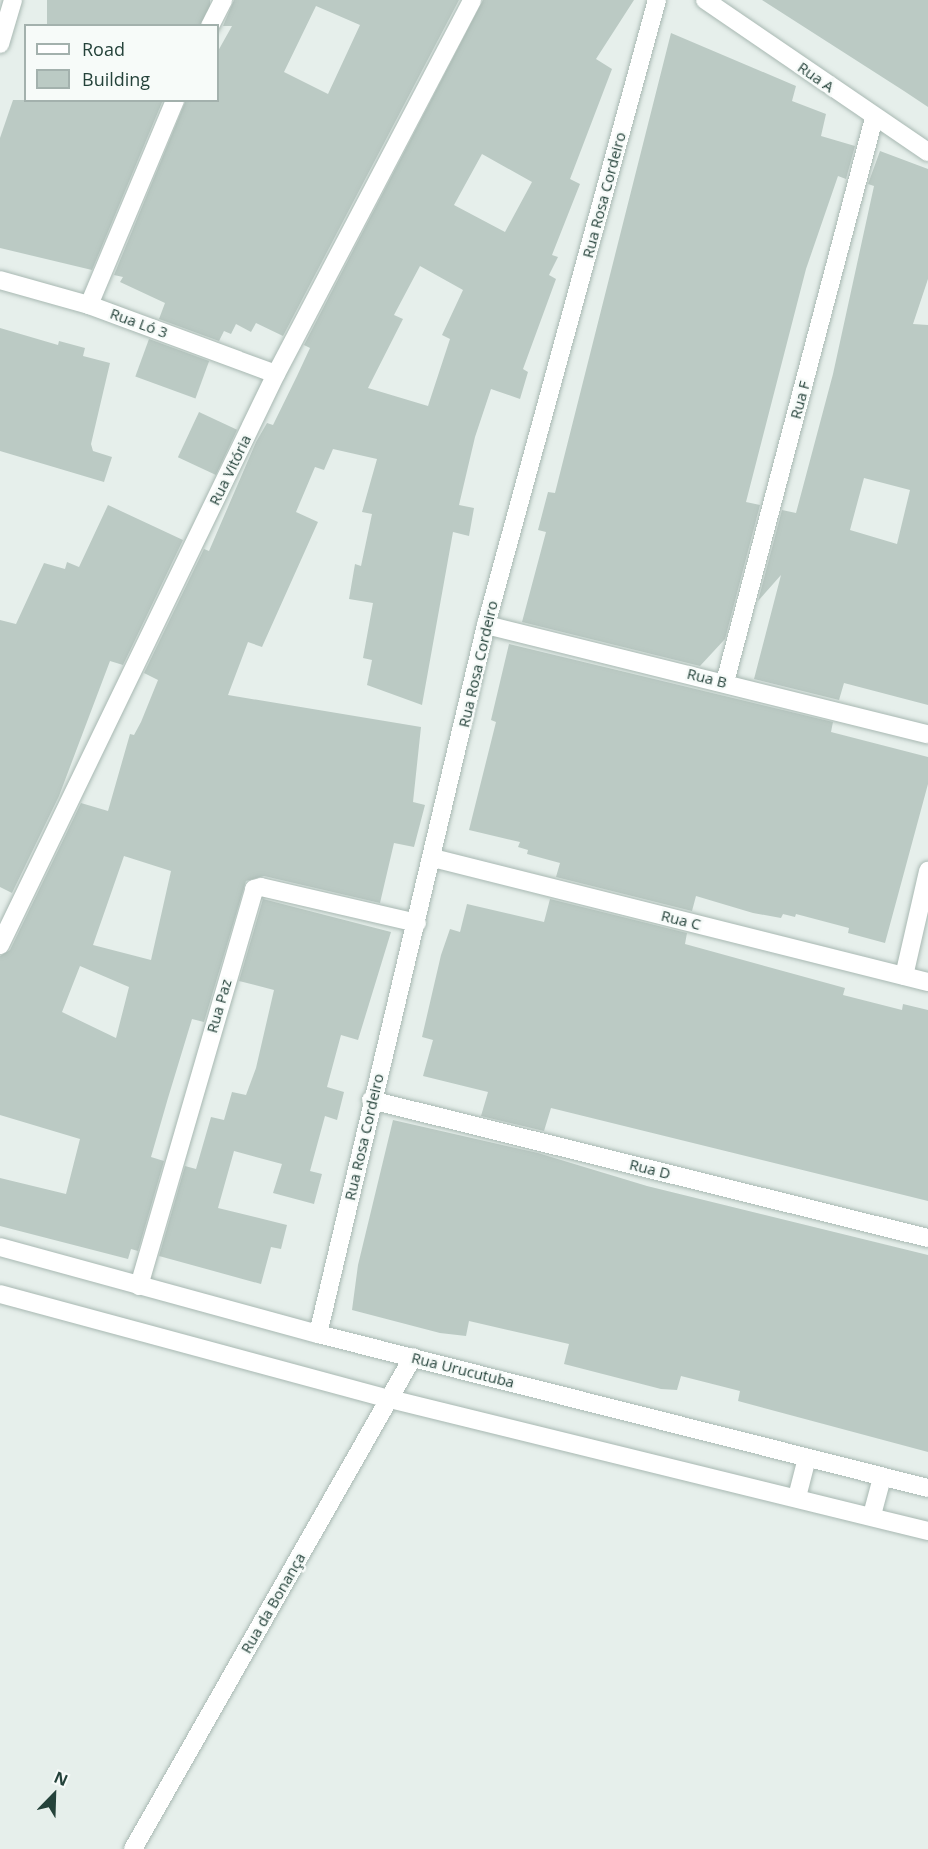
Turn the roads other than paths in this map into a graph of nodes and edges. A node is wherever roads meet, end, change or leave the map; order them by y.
1 (13, 0) edge
2 (223, 0) edge
3 (472, 0) edge
4 (657, 0) edge
5 (705, 0) edge
6 (211, 24) edge
7 (0, 45) edge
8 (174, 102) edge
9 (874, 118) junction
10 (928, 152) edge
11 (0, 280) edge
12 (89, 305) junction
13 (276, 374) junction
14 (486, 625) junction
15 (725, 682) junction
16 (928, 734) edge
17 (433, 858) junction
18 (928, 871) edge
19 (417, 923) junction
20 (0, 945) edge
21 (904, 976) junction
22 (928, 982) edge
23 (371, 1100) junction
24 (928, 1239) edge
25 (0, 1247) edge
26 (138, 1286) junction
27 (0, 1294) edge
28 (318, 1334) junction
29 (413, 1357) junction
30 (390, 1399) junction
31 (807, 1458) junction
32 (882, 1477) junction
33 (928, 1488) edge
34 (797, 1497) junction
35 (873, 1515) junction
36 (928, 1531) edge
37 (133, 1849) edge

1 - 7 street
2 - 6 street
3 - 13 street, Rua Vitória
4 - 14 street, Rua Rosa Cordeiro
5 - 9 street, Rua A
8 - 12 street
9 - 10 street, Rua A
9 - 15 street, Rua F
11 - 12 street, Rua Ló 3
12 - 13 street, Rua Ló 3
13 - 20 street, Rua Vitória
14 - 15 street, Rua B
14 - 17 street, Rua Rosa Cordeiro
15 - 16 street, Rua B
17 - 19 street, Rua Rosa Cordeiro
17 - 21 street, Rua C
18 - 21 street
19 - 23 street, Rua Rosa Cordeiro
19 - 26 street, Rua Paz
21 - 22 street, Rua C
23 - 24 street, Rua D
23 - 28 street, Rua Rosa Cordeiro
25 - 26 street, Rua Urucutuba
26 - 28 street, Rua Urucutuba
27 - 30 street
28 - 29 street, Rua Urucutuba
29 - 30 street, Rua da Bonança
29 - 31 street, Rua Urucutuba
30 - 34 street
30 - 37 street, Rua da Bonança
31 - 32 street, Rua Urucutuba
31 - 34 street
32 - 33 street, Rua Urucutuba
32 - 35 street
34 - 35 street
35 - 36 street

